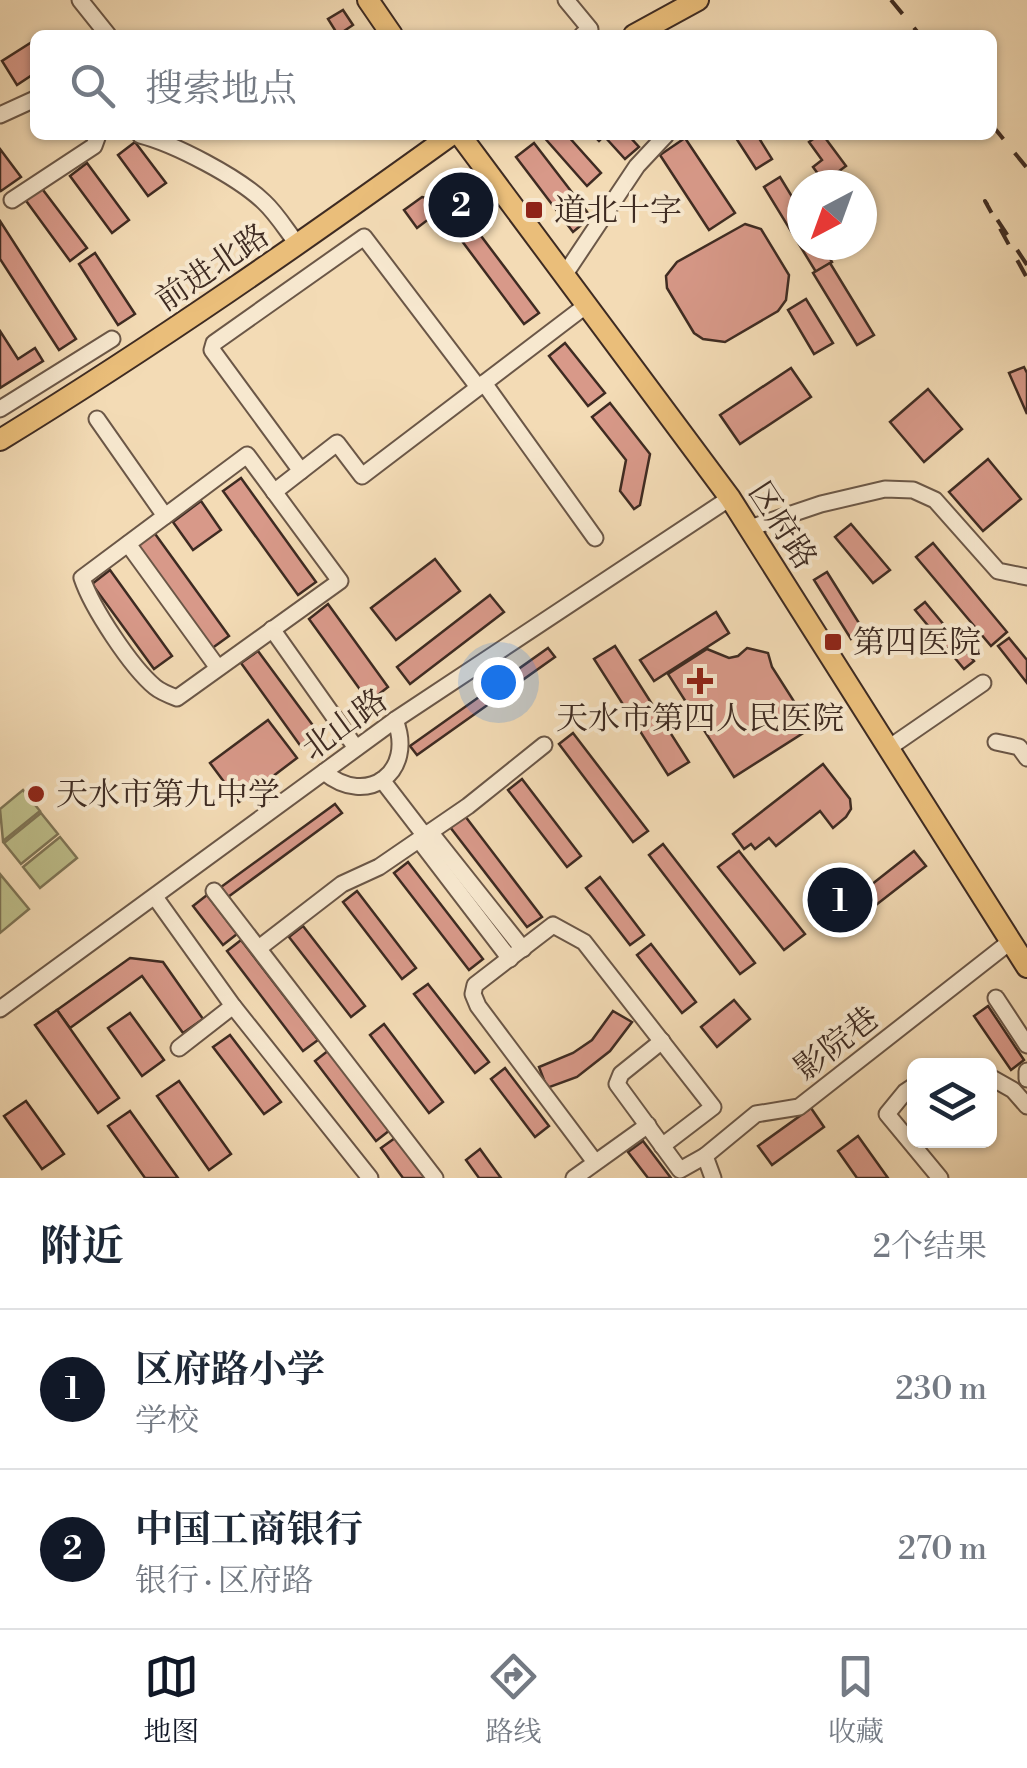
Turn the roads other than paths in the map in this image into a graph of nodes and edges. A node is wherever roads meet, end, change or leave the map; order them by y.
1 (80, 0) edge
2 (368, 0) edge
3 (566, 0) edge
4 (698, 0) edge
5 (104, 30) edge
6 (385, 30) edge
7 (589, 30) edge
8 (643, 30) edge
9 (30, 101) edge
10 (0, 115) edge
11 (96, 140) edge
12 (164, 140) edge
13 (445, 140) edge
14 (464, 140) edge
15 (661, 140) edge
16 (12, 200) dead end
17 (298, 245) junction
18 (565, 274) junction
19 (588, 304) junction
20 (112, 339) dead end
21 (62, 370) junction
22 (481, 385) junction
23 (78, 392) junction
24 (0, 409) edge
25 (98, 419) dead end
26 (0, 440) edge
27 (301, 471) junction
28 (274, 492) junction
29 (730, 498) junction
30 (165, 516) junction
31 (750, 528) junction
32 (595, 538) dead end
33 (128, 544) junction
34 (1027, 578) edge
35 (272, 630) junction
36 (218, 668) junction
37 (983, 683) dead end
38 (395, 720) junction
39 (996, 742) dead end
40 (544, 745) dead end
41 (890, 747) junction
42 (356, 748) junction
43 (1024, 749) edge
44 (324, 772) junction
45 (382, 780) junction
46 (424, 836) junction
47 (214, 890) dead end
48 (155, 898) junction
49 (1011, 941) junction
50 (259, 948) junction
51 (516, 954) junction
52 (1027, 967) edge
53 (996, 998) dead end
54 (233, 1006) junction
55 (0, 1009) edge
56 (662, 1041) junction
57 (1027, 1045) edge
58 (179, 1048) dead end
59 (1027, 1071) edge
60 (1027, 1079) edge
61 (997, 1081) edge
62 (907, 1091) edge
63 (1027, 1106) edge
64 (648, 1126) junction
65 (907, 1139) edge
66 (662, 1146) junction
67 (915, 1148) edge
68 (706, 1156) junction
69 (595, 1162) junction
70 (370, 1178) edge
71 (436, 1178) edge
72 (574, 1178) edge
73 (713, 1178) edge
74 (940, 1178) edge

1 - 5 street
2 - 6 main road
3 - 7 street
4 - 8 main road
9 - 10 street
11 - 16 street
12 - 17 street
13 - 17 main road, 前进北路
14 - 18 main road, 区府路
15 - 18 street
17 - 23 main road, 前进北路
18 - 19 main road, 区府路
19 - 22 street
19 - 29 main road, 区府路
20 - 21 street
21 - 23 street
21 - 24 street
22 - 27 street
22 - 27 street
22 - 32 street
23 - 26 main road, 前进北路
25 - 30 street
27 - 28 street
28 - 30 street
28 - 35 street
29 - 31 main road, 区府路
29 - 38 street, 北山路
30 - 33 street
31 - 34 street
31 - 41 main road, 区府路
33 - 36 street
33 - 36 street
35 - 36 street
35 - 42 street
37 - 41 street
38 - 42 street, 北山路
38 - 45 street
39 - 43 street
40 - 46 street
41 - 49 main road, 区府路
42 - 44 street, 北山路
44 - 45 street
44 - 48 street, 北山路
45 - 46 street
46 - 50 street
46 - 51 street
47 - 50 street
48 - 54 street
48 - 55 street, 北山路
49 - 52 main road, 区府路
49 - 68 street, 影院巷
50 - 71 street
51 - 56 street
51 - 69 street
53 - 57 street
54 - 58 street
54 - 70 street
56 - 64 street
56 - 66 street
59 - 60 street
61 - 63 street
62 - 65 street
64 - 66 street
64 - 69 street
66 - 68 street, 影院巷
67 - 74 street
68 - 73 street
69 - 72 street

